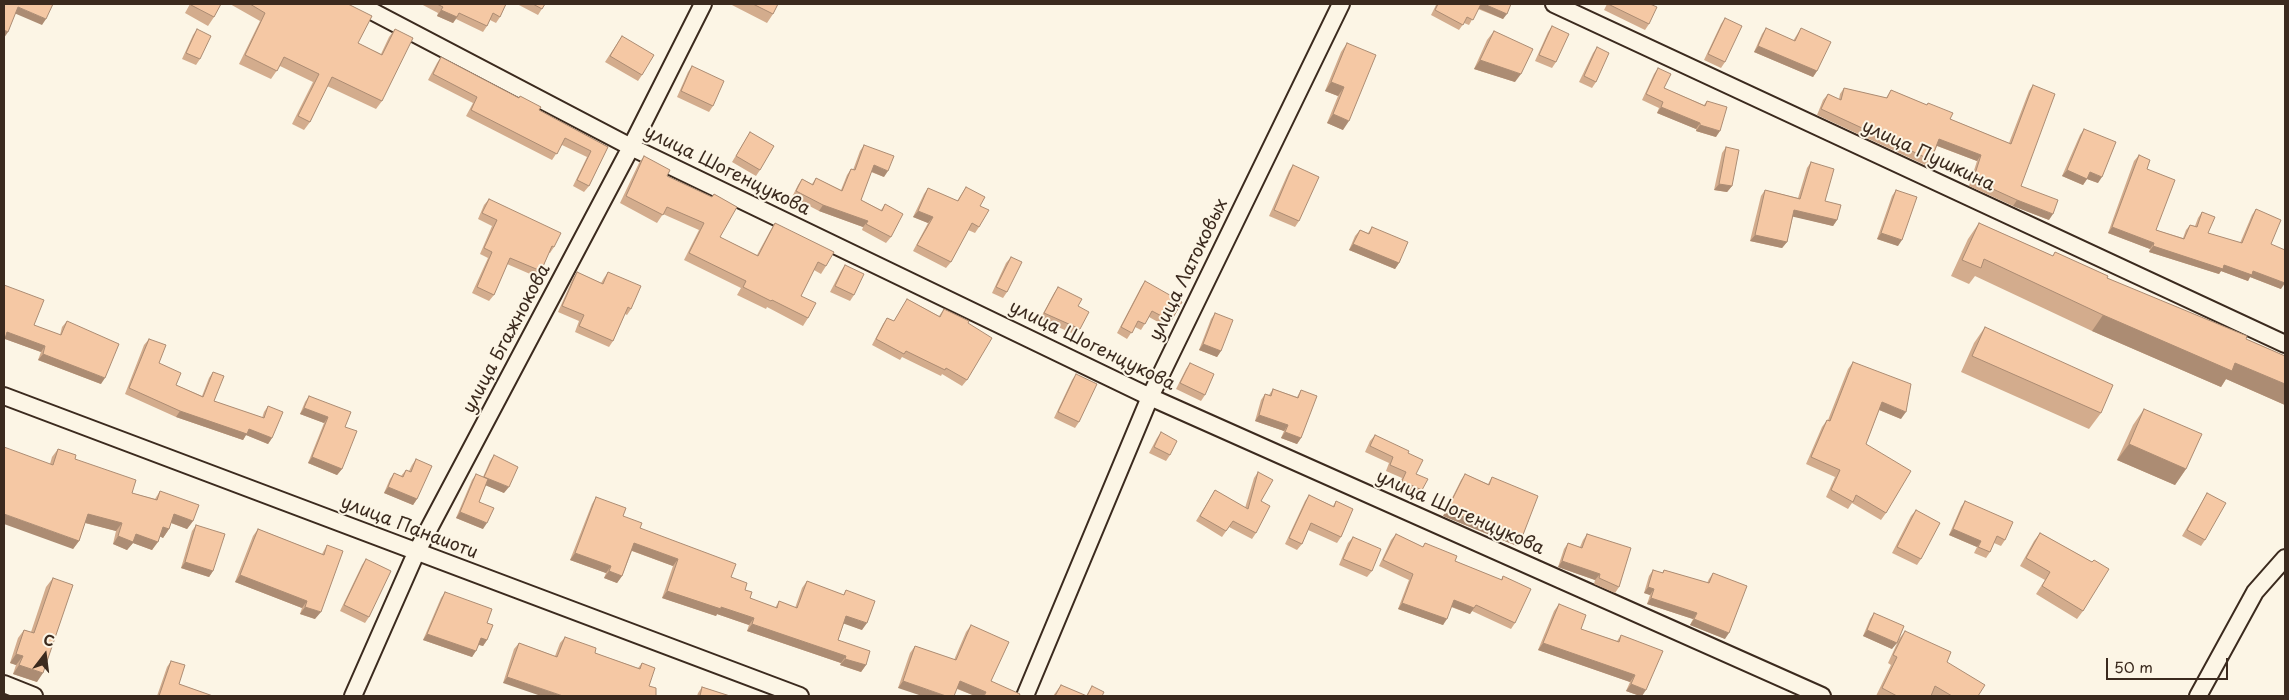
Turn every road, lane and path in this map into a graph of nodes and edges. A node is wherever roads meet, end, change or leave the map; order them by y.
1 (358, 4) edge
2 (703, 4) edge
3 (1340, 4) edge
4 (1554, 4) edge
5 (631, 147) junction
6 (2285, 344) edge
7 (4, 396) edge
8 (1150, 397) junction
9 (416, 553) junction
10 (2285, 558) edge
11 (4, 684) edge
12 (34, 696) edge
13 (354, 696) edge
14 (800, 696) edge
15 (1025, 696) edge
16 (1822, 696) edge
17 (2198, 696) edge

1 - 5 street, улица Шогенцукова
2 - 5 street, улица Бгажнокова
3 - 8 street, улица Латоковых
4 - 6 street, улица Пушкина
5 - 8 street, улица Шогенцукова
5 - 9 street, улица Бгажнокова
7 - 9 street, улица Панаиоти
8 - 15 street, улица Латоковых
8 - 16 street, улица Шогенцукова
9 - 13 street, улица Бгажнокова
9 - 14 street, улица Панаиоти
10 - 17 street
11 - 12 street

